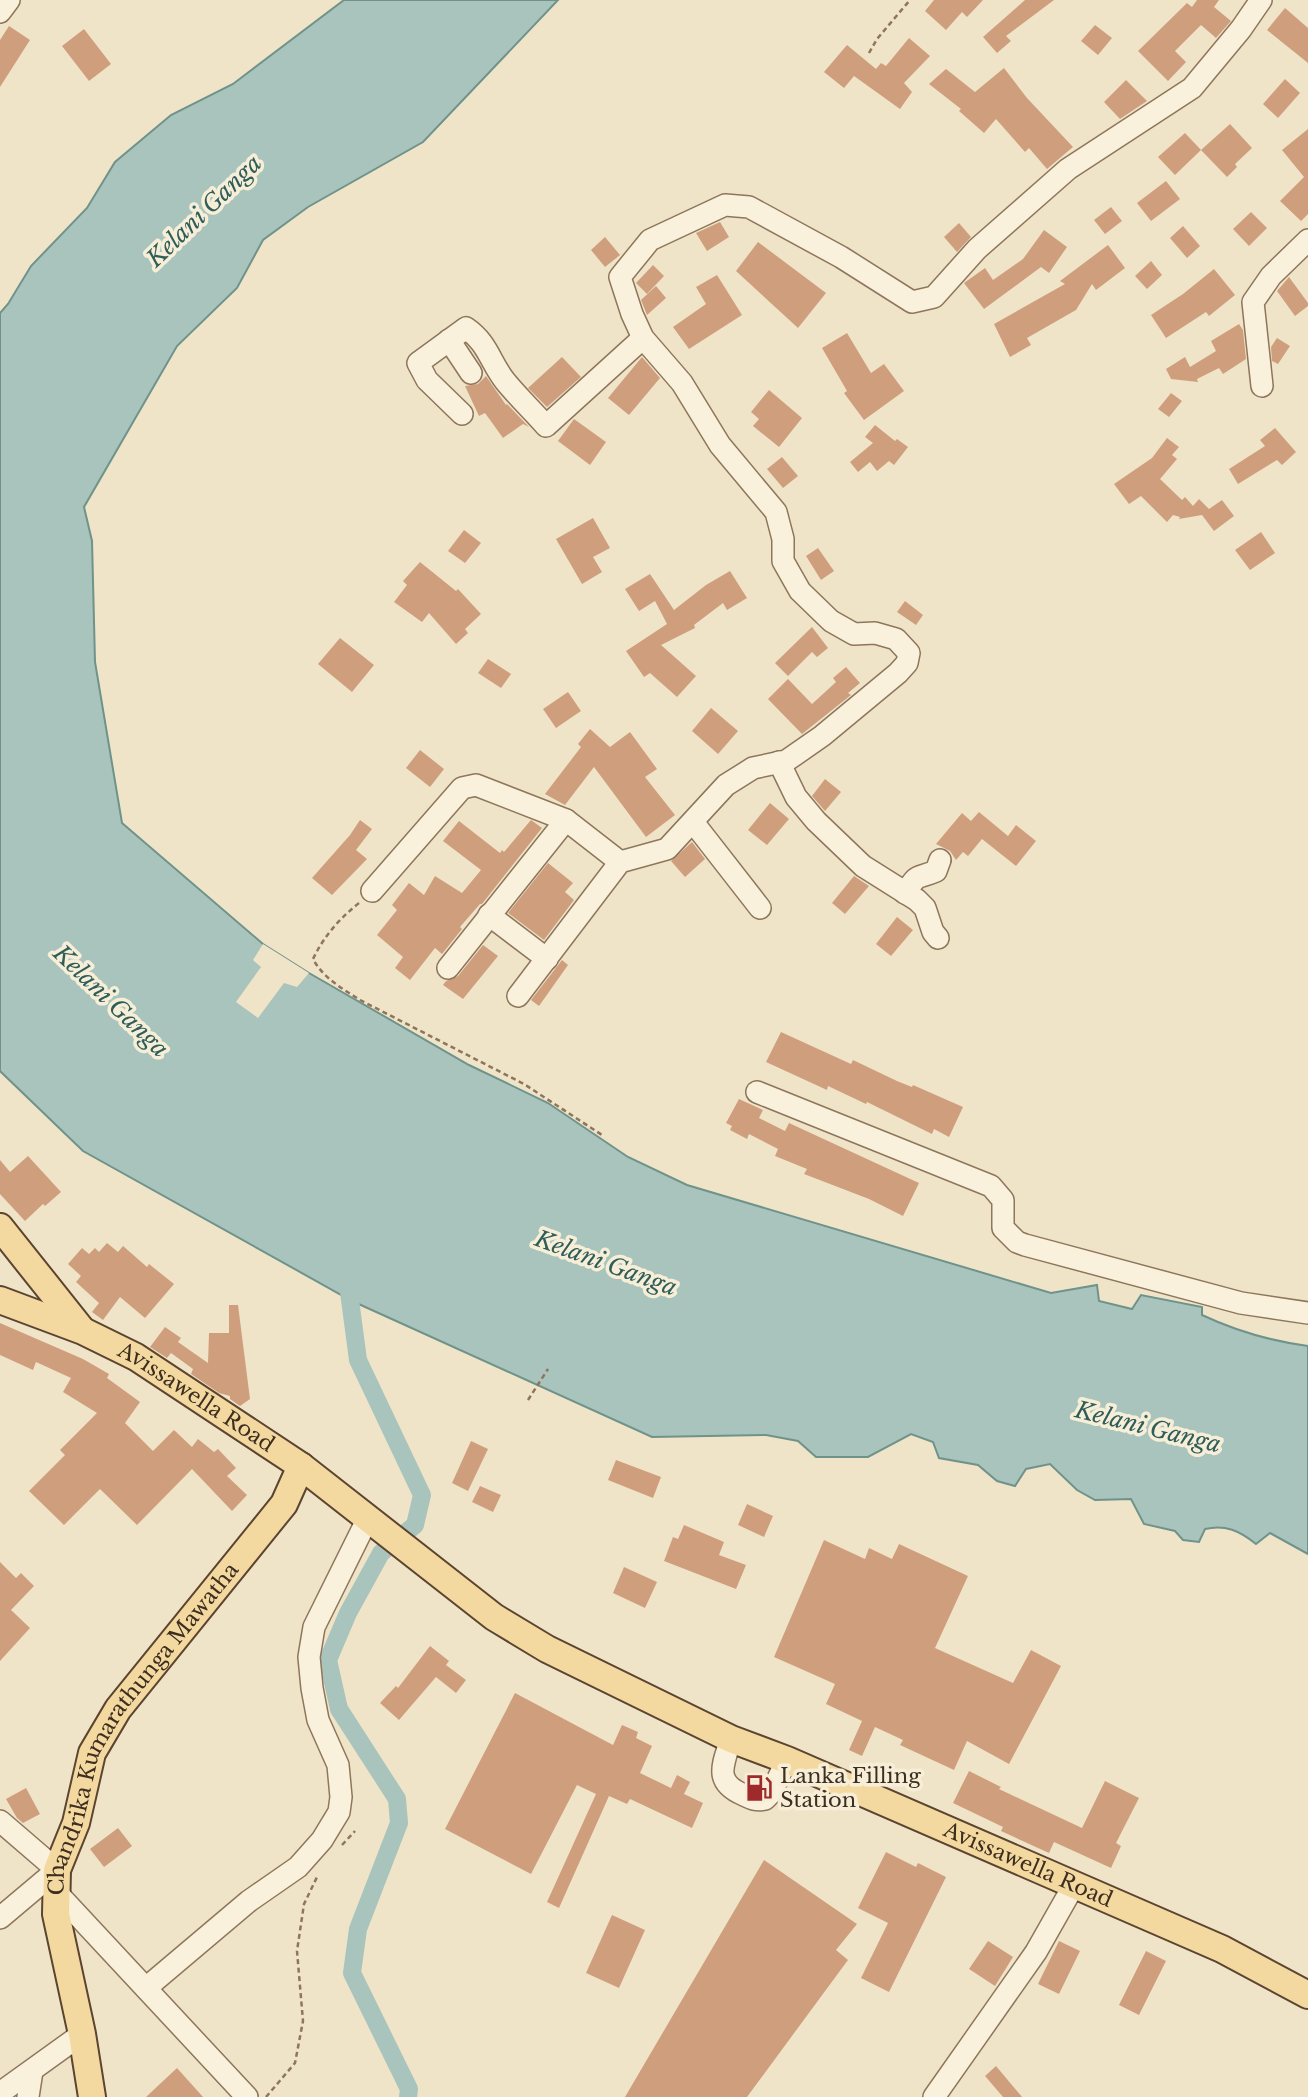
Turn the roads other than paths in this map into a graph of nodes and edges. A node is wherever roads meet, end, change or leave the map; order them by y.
1 (9, 0) edge
2 (1261, 0) edge
3 (0, 12) edge
4 (1308, 240) edge
5 (643, 338) junction
6 (449, 340) junction
7 (471, 373) dead end
8 (1262, 386) dead end
9 (462, 414) dead end
10 (779, 762) junction
11 (566, 820) junction
12 (693, 822) junction
13 (940, 860) dead end
14 (620, 862) junction
15 (372, 891) road end
16 (905, 893) junction
17 (760, 908) dead end
18 (489, 915) junction
19 (938, 938) dead end
20 (547, 958) junction
21 (448, 968) dead end
22 (518, 996) dead end
23 (757, 1092) dead end
24 (0, 1227) edge
25 (0, 1300) edge
26 (1308, 1313) edge
27 (83, 1331) junction
28 (301, 1465) junction
29 (372, 1521) junction
30 (731, 1739) junction
31 (787, 1760) junction
32 (0, 1821) edge
33 (57, 1881) junction
34 (1074, 1885) junction
35 (0, 1918) edge
36 (146, 1988) junction
37 (1308, 1995) edge
38 (82, 2034) junction
39 (32, 2071) junction
40 (0, 2093) edge
41 (28, 2097) edge
42 (92, 2097) edge
43 (247, 2097) edge
44 (934, 2097) edge

1 - 3 street
2 - 5 street
4 - 8 street
5 - 6 street
5 - 10 street
6 - 7 street
6 - 9 street
10 - 12 street
10 - 16 street
11 - 14 street
11 - 15 street
11 - 18 street
12 - 14 street
12 - 17 street
13 - 16 street
14 - 20 street
16 - 19 street
18 - 20 street
18 - 21 street
20 - 22 street
23 - 26 street
24 - 27 main road
25 - 27 main road, Avissawella Road
27 - 28 main road, Avissawella Road
28 - 29 main road, Avissawella Road
28 - 33 main road, Chandrika Kumarathunga Mawatha
29 - 30 main road, Avissawella Road
29 - 36 street
30 - 31 main road, Avissawella Road
30 - 31 street
31 - 34 main road, Avissawella Road
32 - 33 street
33 - 35 street
33 - 36 street
33 - 38 main road, Chandrika Kumarathunga Mawatha
34 - 37 main road, Avissawella Road
34 - 44 street
36 - 43 street
38 - 39 street
38 - 42 main road, Chandrika Kumarathunga Mawatha
39 - 40 street
39 - 41 street

